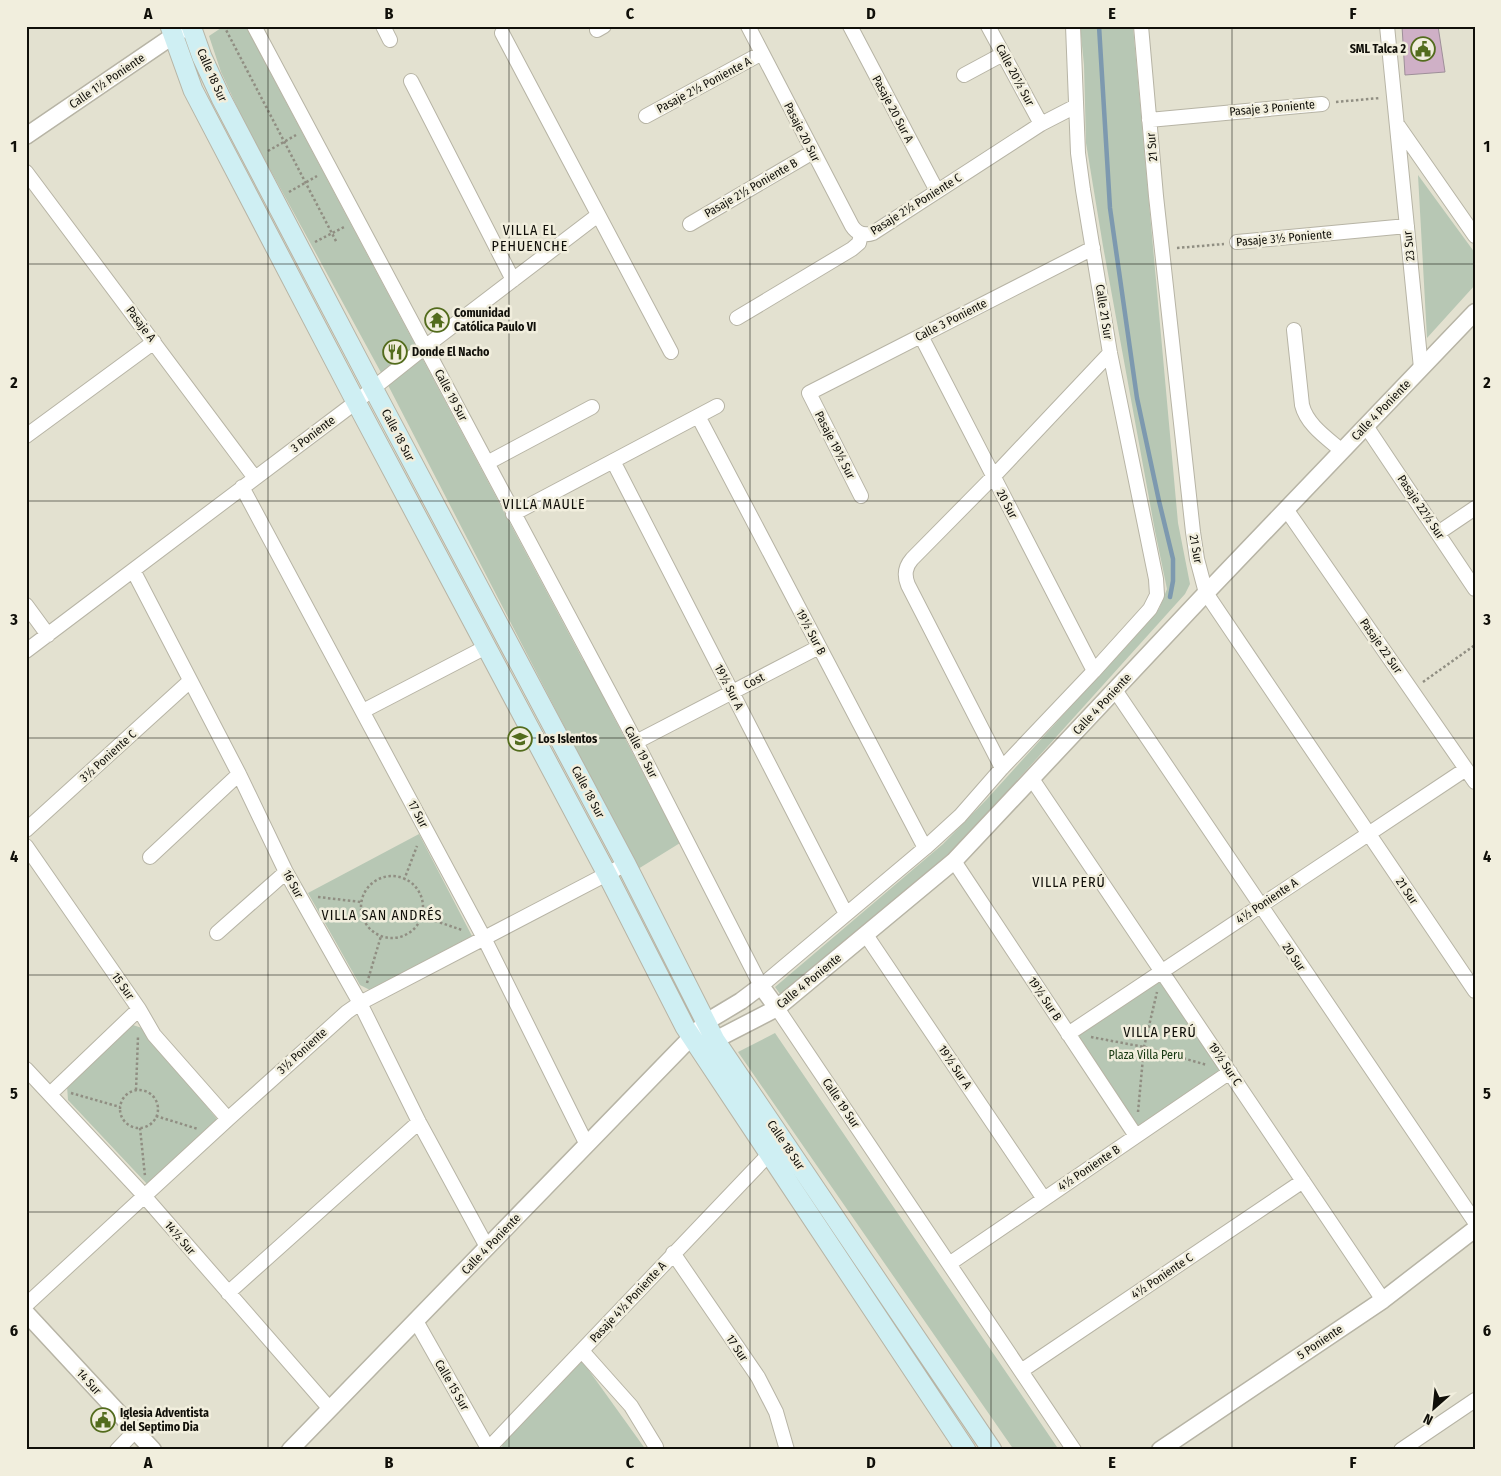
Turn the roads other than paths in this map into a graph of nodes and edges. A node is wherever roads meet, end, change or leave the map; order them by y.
1 (254, 26) edge
2 (383, 26) edge
3 (748, 26) edge
4 (850, 26) edge
5 (988, 26) edge
6 (1073, 26) edge
7 (1141, 26) edge
8 (1387, 26) edge
9 (180, 29) edge
10 (502, 33) dead end
11 (390, 40) dead end
12 (762, 53) junction
13 (1003, 54) junction
14 (964, 75) dead end
15 (411, 81) dead end
16 (1322, 104) road end
17 (1076, 106) junction
18 (646, 116) dead end
19 (1149, 120) junction
20 (1396, 123) junction
21 (1041, 124) junction
22 (26, 136) edge
23 (813, 152) junction
24 (26, 172) edge
25 (937, 191) junction
26 (598, 215) junction
27 (690, 224) dead end
28 (1407, 226) junction
29 (861, 234) junction
30 (1475, 236) edge
31 (1238, 242) road end
32 (1093, 248) junction
33 (513, 280) junction
34 (1475, 312) edge
35 (737, 318) dead end
36 (1294, 330) dead end
37 (921, 336) junction
38 (154, 342) junction
39 (425, 347) junction
40 (671, 352) dead end
41 (1110, 353) junction
42 (1421, 368) junction
43 (373, 388) junction
44 (809, 393) joint
45 (356, 402) junction
46 (717, 406) dead end
47 (592, 407) dead end
48 (698, 416) junction
49 (1366, 426) junction
50 (26, 436) edge
51 (1342, 451) junction
52 (613, 461) junction
53 (487, 463) junction
54 (993, 477) junction
55 (255, 478) junction
56 (242, 487) junction
57 (861, 496) dead end
58 (1475, 508) edge
59 (1286, 509) junction
60 (513, 514) junction
61 (1438, 534) junction
62 (134, 572) junction
63 (1475, 589) edge
64 (1206, 593) junction
65 (1157, 595) joint
66 (26, 605) edge
67 (48, 635) junction
68 (486, 646) junction
69 (819, 647) junction
70 (26, 651) edge
71 (1094, 671) junction
72 (190, 681) junction
73 (1115, 690) junction
74 (732, 693) junction
75 (363, 711) junction
76 (636, 742) junction
77 (1002, 768) junction
78 (1466, 769) junction
79 (239, 774) junction
80 (1032, 779) junction
81 (1475, 782) edge
82 (26, 830) edge
83 (1368, 834) junction
84 (26, 846) edge
85 (925, 848) junction
86 (150, 856) dead end
87 (954, 861) junction
88 (626, 864) junction
89 (286, 872) junction
90 (607, 874) junction
91 (1260, 906) junction
92 (846, 914) junction
93 (217, 933) dead end
94 (866, 934) junction
95 (484, 938) junction
96 (1162, 971) junction
97 (761, 986) junction
98 (1475, 991) edge
99 (360, 1003) junction
100 (777, 1008) junction
101 (139, 1009) junction
102 (706, 1022) junction
103 (1068, 1034) junction
104 (691, 1037) junction
105 (716, 1040) junction
106 (26, 1069) edge
107 (1230, 1072) junction
108 (50, 1094) junction
109 (228, 1119) junction
110 (420, 1122) junction
111 (1136, 1136) junction
112 (587, 1145) junction
113 (770, 1153) junction
114 (1303, 1181) junction
115 (141, 1194) junction
116 (1044, 1199) junction
117 (1475, 1222) edge
118 (1475, 1229) edge
119 (487, 1247) junction
120 (673, 1254) junction
121 (949, 1264) junction
122 (228, 1294) junction
123 (1383, 1300) junction
124 (26, 1305) edge
125 (26, 1313) edge
126 (416, 1321) junction
127 (582, 1351) junction
128 (1021, 1371) junction
129 (1475, 1400) edge
130 (330, 1409) junction
131 (135, 1431) junction
132 (488, 1449) edge
133 (117, 1450) edge
134 (153, 1450) edge
135 (290, 1450) edge
136 (656, 1450) edge
137 (787, 1450) edge
138 (966, 1450) edge
139 (992, 1450) edge
140 (1074, 1450) edge
141 (1160, 1450) edge
142 (1402, 1450) edge

1 - 39 street, Calle 19 Sur
2 - 11 street
3 - 12 street, Pasaje 20 Sur
4 - 25 street, Pasaje 20 Sur A
5 - 13 street, Calle 20½ Sur
6 - 17 street, Calle 21 Sur
7 - 19 street, 21 Sur
8 - 20 street, 23 Sur
9 - 22 street, Calle 1½ Poniente
9 - 43 main road, Calle 18 Sur
9 - 45 main road, Calle 18 Sur
10 - 26 street
12 - 18 street, Pasaje 2½ Poniente A
12 - 23 street, Pasaje 20 Sur
13 - 14 street
13 - 21 street, Calle 20½ Sur
15 - 33 street
16 - 19 street, Pasaje 3 Poniente
17 - 21 street, Pasaje 2½ Poniente C
17 - 32 street, Calle 21 Sur
19 - 64 street, 21 Sur
20 - 28 street, 23 Sur
20 - 30 street
21 - 25 street, Pasaje 2½ Poniente C
23 - 27 street, Pasaje 2½ Poniente B
23 - 29 street, Pasaje 20 Sur
24 - 38 street, Pasaje A
25 - 29 street, Pasaje 2½ Poniente C
26 - 33 street, 3 Poniente
26 - 40 street
28 - 31 street, Pasaje 3½ Poniente
28 - 42 street, 23 Sur
29 - 35 street, Pasaje 2½ Poniente C
32 - 37 street, Calle 3 Poniente
32 - 41 street, Calle 21 Sur
33 - 39 street, 3 Poniente
34 - 42 street, Calle 4 Poniente
36 - 51 street
37 - 44 street, Calle 3 Poniente
37 - 54 street, 20 Sur
38 - 50 street
38 - 55 street, Pasaje A
39 - 43 street, 3 Poniente
39 - 53 street, Calle 19 Sur
41 - 54 street
41 - 65 street, Calle 21 Sur
42 - 49 street, Calle 4 Poniente
43 - 45 street, 3 Poniente
43 - 88 main road, Calle 18 Sur
44 - 57 street, Pasaje 19½ Sur
45 - 55 street, 3 Poniente
45 - 68 main road, Calle 18 Sur
46 - 48 street
47 - 53 street
48 - 52 street
48 - 69 street, 19½ Sur B
49 - 51 street, Calle 4 Poniente
49 - 61 street, Pasaje 22½ Sur
51 - 59 street, Calle 4 Poniente
52 - 60 street
52 - 74 street, 19½ Sur A
53 - 60 street, Calle 19 Sur
54 - 71 street, 20 Sur
54 - 77 street
55 - 56 street, 3 Poniente
56 - 62 street, 3 Poniente
56 - 75 street, 17 Sur
58 - 61 street
59 - 64 street, Calle 4 Poniente
59 - 78 street, Pasaje 22 Sur
60 - 76 street, Calle 19 Sur
61 - 63 street, Pasaje 22½ Sur
62 - 67 street, 3 Poniente
62 - 72 street, 16 Sur
64 - 73 street, Calle 4 Poniente
64 - 83 street, 21 Sur
65 - 71 street, Calle 4 Poniente
66 - 67 street
67 - 70 street, 3 Poniente
68 - 75 street
68 - 90 main road, Calle 18 Sur
69 - 74 street, Cost
69 - 85 street, 19½ Sur B
71 - 77 street, Calle 4 Poniente
72 - 79 street, 16 Sur
72 - 82 street, 3½ Poniente C
73 - 80 street, Calle 4 Poniente
73 - 91 street, 20 Sur
74 - 76 street, Cost
74 - 92 street, 19½ Sur A
75 - 95 street, 17 Sur
76 - 97 street, Calle 19 Sur
77 - 85 street, Calle 4 Poniente
78 - 81 street, Pasaje 22 Sur
78 - 83 street, 4½ Poniente A
79 - 86 street
79 - 89 street, 16 Sur
80 - 87 street, Calle 4 Poniente
80 - 96 street, 19½ Sur C
83 - 91 street, 4½ Poniente A
83 - 98 street, 21 Sur
84 - 101 street, 15 Sur
85 - 92 street, Calle 4 Poniente
87 - 94 street, Calle 4 Poniente
87 - 103 street, 19½ Sur B
88 - 90 street, 3½ Poniente
88 - 102 main road, Calle 18 Sur
89 - 93 street
89 - 99 street, 16 Sur
90 - 95 street, 3½ Poniente
90 - 104 main road, Calle 18 Sur
91 - 96 street, 4½ Poniente A
91 - 117 street, 20 Sur
92 - 97 street, Calle 4 Poniente
94 - 100 street, Calle 4 Poniente
94 - 116 street, 19½ Sur A
95 - 99 street, 3½ Poniente
95 - 112 street, 17 Sur
96 - 103 street, 4½ Poniente A
96 - 107 street, 19½ Sur C
97 - 100 street, Calle 19 Sur
97 - 102 street, Calle 4 Poniente
99 - 109 street, 3½ Poniente
99 - 110 street, 16 Sur
100 - 105 street, Calle 4 Poniente
100 - 121 street, Calle 19 Sur
101 - 108 street
101 - 109 street, 15 Sur
102 - 104 street, Calle 4 Poniente
102 - 105 main road, Calle 18 Sur
103 - 111 street, 19½ Sur B
104 - 105 street
104 - 112 street, Calle 4 Poniente
104 - 113 main road, Calle 18 Sur
105 - 139 main road, Calle 18 Sur
106 - 108 street, 14½ Sur
107 - 111 street, 4½ Poniente B
107 - 114 street, 19½ Sur C
108 - 115 street, 14½ Sur
109 - 115 street, 3½ Poniente
110 - 119 street, 16 Sur
110 - 122 street
111 - 116 street, 4½ Poniente B
112 - 119 street, Calle 4 Poniente
113 - 120 street, Pasaje 4½ Poniente A
113 - 138 main road, Calle 18 Sur
114 - 123 street, 19½ Sur C
114 - 128 street, 4½ Poniente C
115 - 122 street, 14½ Sur
115 - 124 street, 3½ Poniente
116 - 121 street, 4½ Poniente B
118 - 123 street, 5 Poniente
119 - 126 street, Calle 4 Poniente
120 - 127 street, Pasaje 4½ Poniente A
120 - 137 street, 17 Sur
121 - 128 street, Calle 19 Sur
122 - 130 street, 14½ Sur
123 - 141 street, 5 Poniente
125 - 131 street, 14 Sur
126 - 130 street, Calle 4 Poniente
126 - 132 street, Calle 15 Sur
127 - 132 street, Pasaje 4½ Poniente A
127 - 136 street
128 - 140 street, Calle 19 Sur
129 - 142 street
130 - 135 street, Calle 4 Poniente
131 - 133 street
131 - 134 street, 14 Sur

